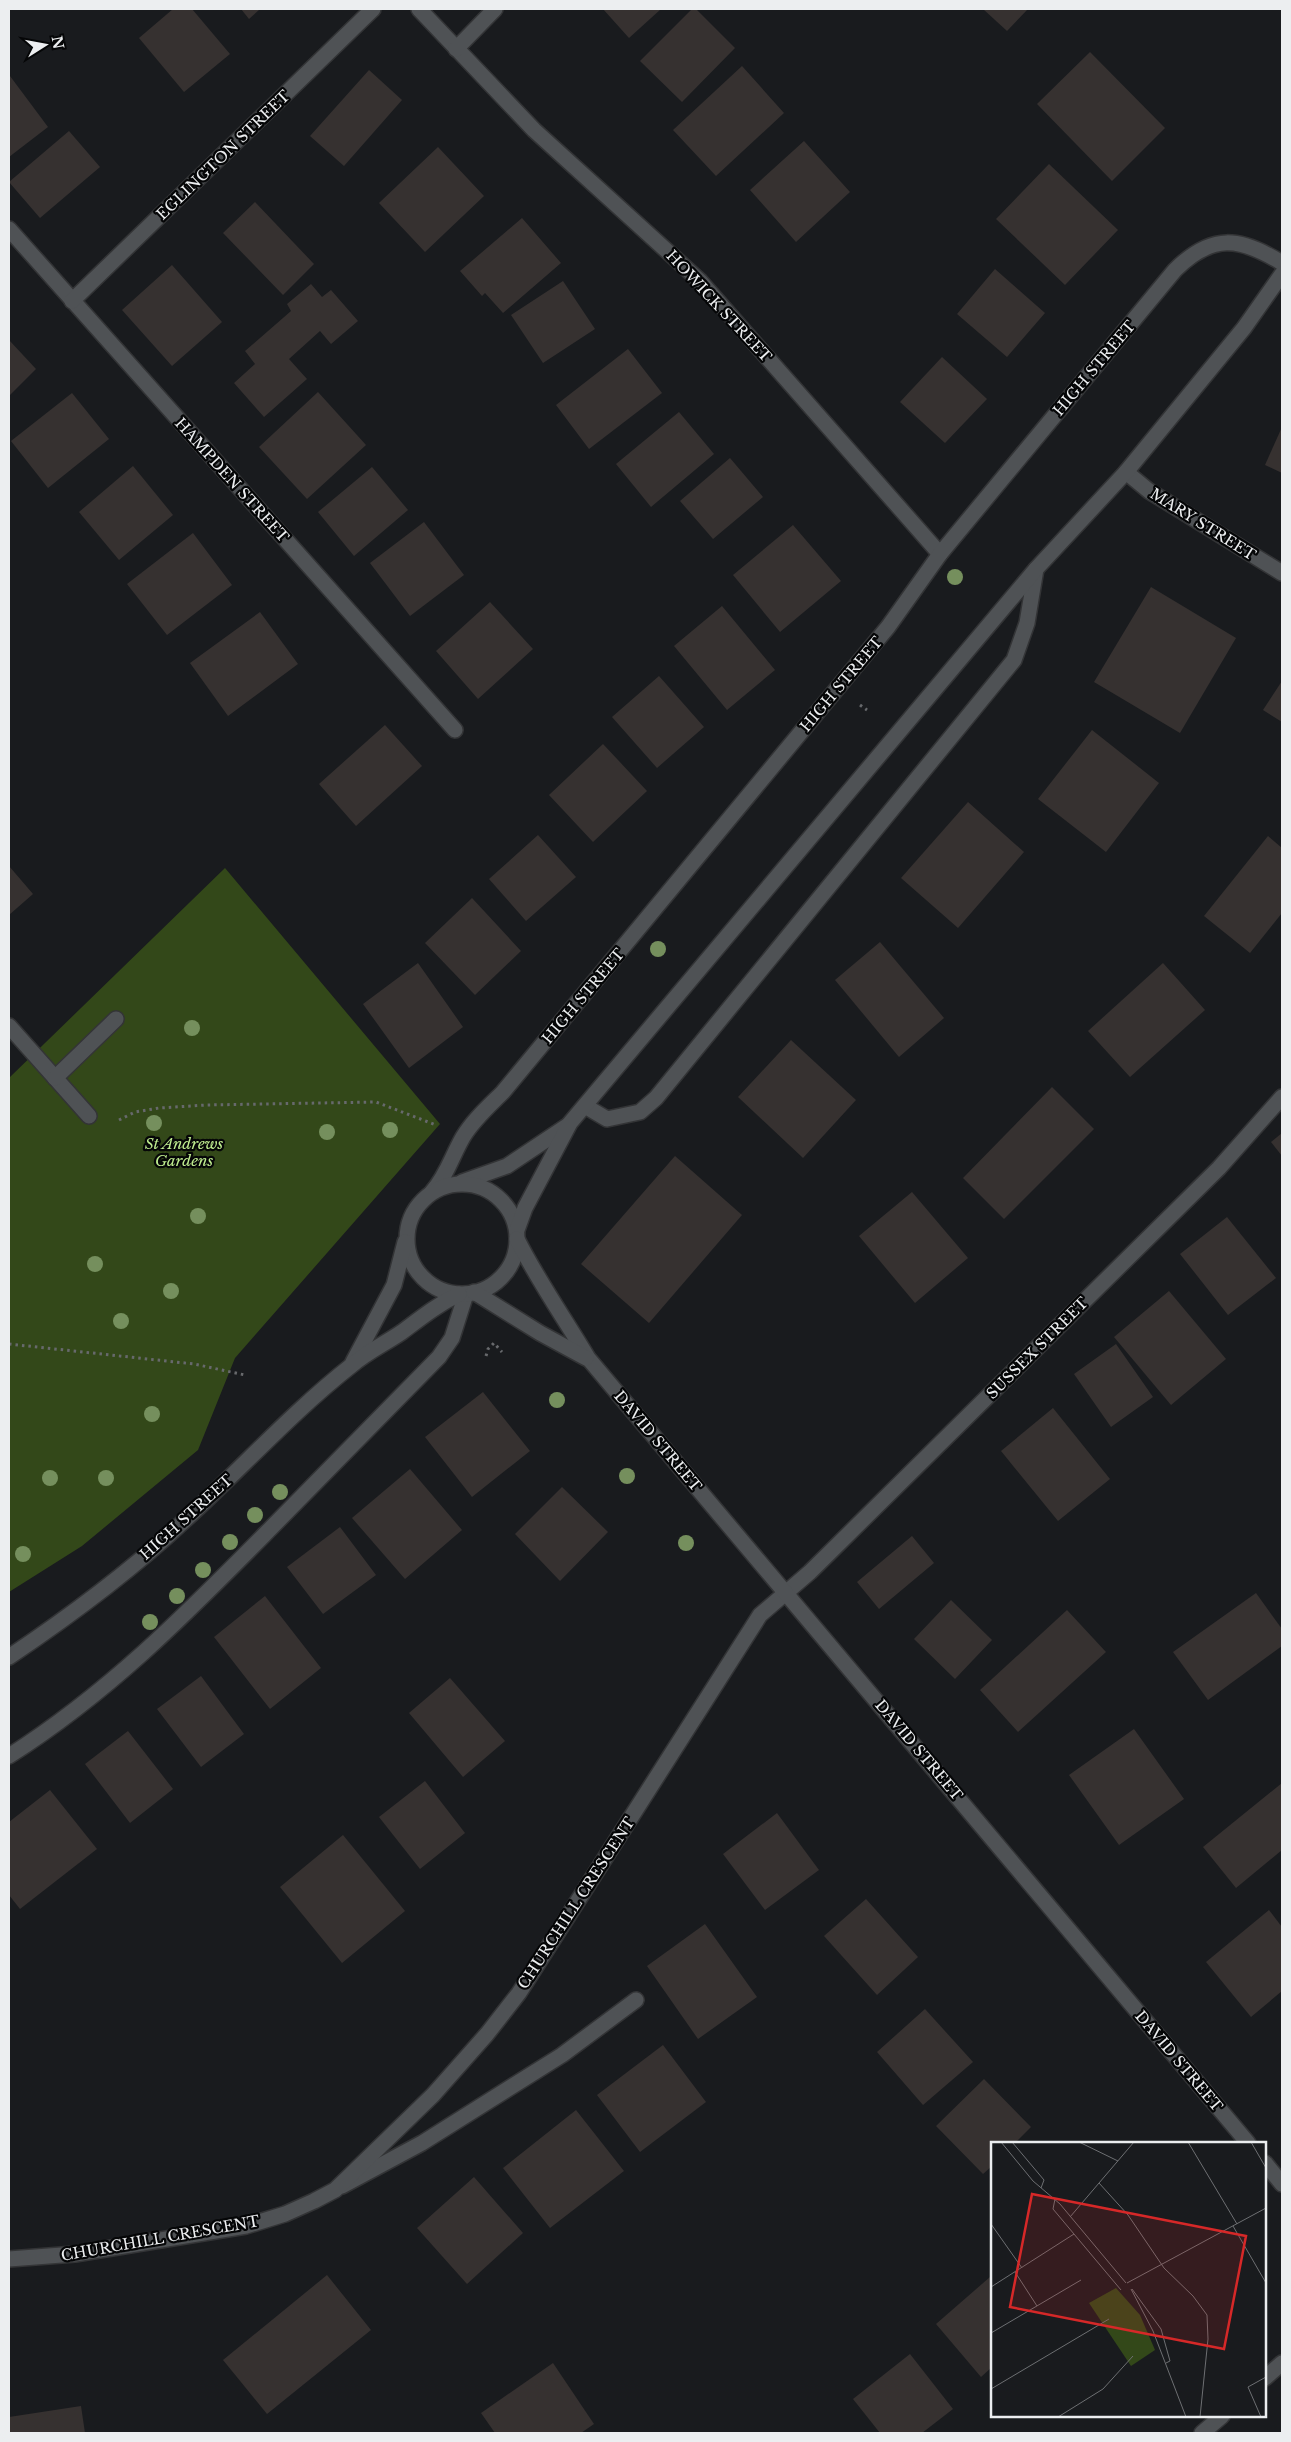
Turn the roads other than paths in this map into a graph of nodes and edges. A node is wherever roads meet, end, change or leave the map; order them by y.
1 (373, 9) edge
2 (419, 9) edge
3 (495, 9) edge
4 (456, 49) junction
5 (9, 229) edge
6 (1282, 263) edge
7 (1282, 274) edge
8 (72, 301) junction
9 (1126, 472) junction
10 (940, 554) junction
11 (1036, 569) junction
12 (1282, 573) edge
13 (455, 730) dead end
14 (116, 1019) dead end
15 (9, 1026) edge
16 (55, 1078) junction
17 (1282, 1097) edge
18 (585, 1106) junction
19 (89, 1116) dead end
20 (570, 1123) junction
21 (459, 1183) junction
22 (432, 1192) junction
23 (407, 1234) junction
24 (517, 1235) junction
25 (466, 1293) junction
26 (588, 1358) junction
27 (352, 1364) junction
28 (787, 1593) junction
29 (9, 1657) edge
30 (9, 1756) edge
31 (636, 2000) dead end
32 (1247, 2142) edge
33 (1266, 2164) edge
34 (1282, 2184) edge
35 (334, 2190) junction
36 (9, 2259) edge
37 (1282, 2363) edge
38 (1266, 2377) edge
39 (1221, 2417) edge
40 (1202, 2433) edge

1 - 8 street, EGLINGTON STREET
2 - 4 street, HOWICK STREET
3 - 4 street
4 - 10 street, HOWICK STREET
5 - 8 street, HAMPDEN STREET
6 - 10 street, HIGH STREET
7 - 9 street
8 - 13 street, HAMPDEN STREET
9 - 11 street
9 - 12 street, MARY STREET
10 - 22 street, HIGH STREET
11 - 18 street
11 - 18 street
14 - 16 street
15 - 16 street
16 - 19 street
17 - 28 street, SUSSEX STREET
18 - 20 street
20 - 21 street
20 - 24 street
21 - 22 street
21 - 24 street
22 - 23 street
23 - 25 street
23 - 27 street, HIGH STREET
24 - 25 street
24 - 26 street, DAVID STREET
25 - 26 street, DAVID STREET
25 - 27 street, HIGH STREET
25 - 30 street
26 - 28 street, DAVID STREET
27 - 29 street, HIGH STREET
28 - 32 street, DAVID STREET
28 - 35 street, CHURCHILL CRESCENT
31 - 35 street, CHURCHILL CRESCENT
33 - 34 street
35 - 36 street, CHURCHILL CRESCENT
37 - 38 street
39 - 40 street

